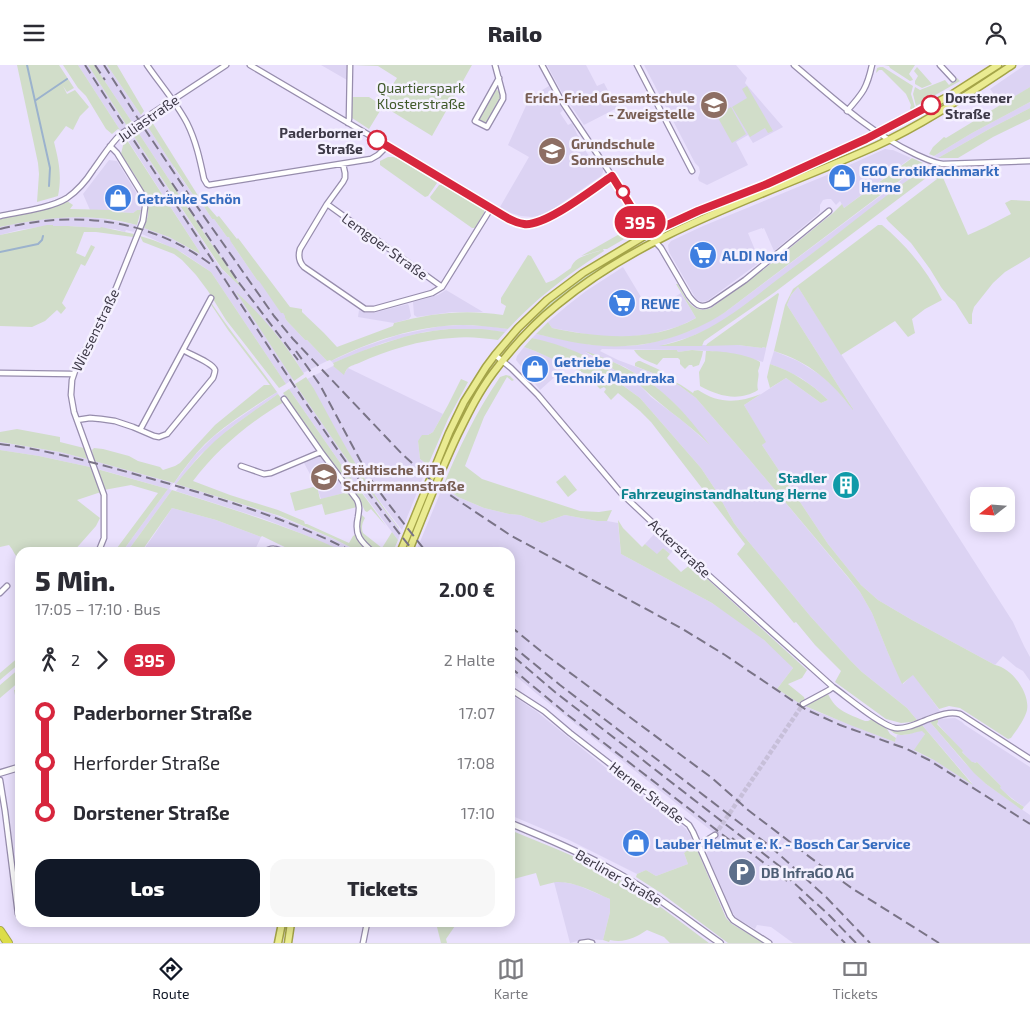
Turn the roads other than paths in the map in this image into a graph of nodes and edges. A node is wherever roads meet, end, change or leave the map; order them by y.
1 (147, 65) edge
2 (226, 65) edge
3 (250, 65) edge
4 (350, 65) edge
5 (495, 65) edge
6 (542, 65) edge
7 (637, 65) edge
8 (794, 65) edge
9 (872, 65) edge
10 (940, 65) edge
11 (998, 65) edge
12 (1012, 65) edge
13 (499, 79) junction
14 (953, 79) dead end
15 (172, 101) junction
16 (847, 111) junction
17 (348, 123) junction
18 (878, 133) junction
19 (889, 139) junction
20 (110, 146) junction
21 (387, 147) junction
22 (1030, 161) edge
23 (343, 164) junction
24 (692, 171) dead end
25 (612, 176) junction
26 (327, 204) junction
27 (491, 208) junction
28 (829, 211) dead end
29 (0, 216) edge
30 (648, 234) junction
31 (656, 241) junction
32 (442, 287) junction
33 (211, 297) dead end
34 (183, 350) junction
35 (495, 355) junction
36 (503, 361) junction
37 (0, 373) edge
38 (73, 374) junction
39 (284, 399) dead end
40 (77, 420) junction
41 (140, 430) junction
42 (321, 452) junction
43 (241, 466) dead end
44 (100, 547) edge
45 (367, 547) edge
46 (402, 547) edge
47 (410, 547) edge
48 (7, 586) dead end
49 (0, 593) edge
50 (833, 687) junction
51 (515, 692) edge
52 (803, 704) tunnel mouth
53 (1030, 759) edge
54 (15, 768) edge
55 (0, 773) edge
56 (0, 780) edge
57 (515, 825) edge
58 (714, 835) tunnel mouth
59 (699, 845) junction
60 (15, 890) edge
61 (281, 927) edge
62 (290, 927) edge
63 (366, 927) edge
64 (0, 933) edge
65 (7, 943) edge
66 (278, 943) edge
67 (288, 943) edge
68 (363, 943) edge
69 (581, 943) edge
70 (592, 943) edge
71 (720, 943) edge
72 (770, 943) edge

1 - 15 street
2 - 15 street, Juliastraße
3 - 17 street
4 - 17 street
5 - 13 street
6 - 25 street
7 - 24 street
8 - 16 street
9 - 16 street
10 - 14 street
11 - 18 main road
12 - 19 main road
13 - 13 street
15 - 20 street, Juliastraße
15 - 23 street
16 - 18 street
17 - 21 street
18 - 19 street
18 - 30 main road
19 - 22 street
19 - 31 main road
20 - 29 street, Juliastraße
20 - 38 street, Wiesenstraße
21 - 23 street
21 - 27 street
23 - 26 street
25 - 27 street
25 - 30 street
26 - 32 street, Lemgoer Straße
26 - 32 street
27 - 32 street
28 - 31 street
30 - 31 street
30 - 35 main road
31 - 36 main road
33 - 34 street
34 - 41 street
34 - 41 street
35 - 36 street, Ackerstraße
35 - 46 main road
36 - 47 main road
36 - 50 street, Ackerstraße
37 - 38 street
38 - 40 street, Wiesenstraße
39 - 42 street
40 - 41 street
40 - 44 street, Wiesenstraße
42 - 43 street
42 - 45 street
48 - 49 street
50 - 52 street
50 - 53 street, Ackerstraße
51 - 59 street, Herner Straße
54 - 55 main road
56 - 60 street
57 - 71 main road, Berliner Straße
58 - 59 street
59 - 72 street, Herner Straße
61 - 66 main road
62 - 67 main road
63 - 68 street
64 - 65 highway
69 - 70 street

